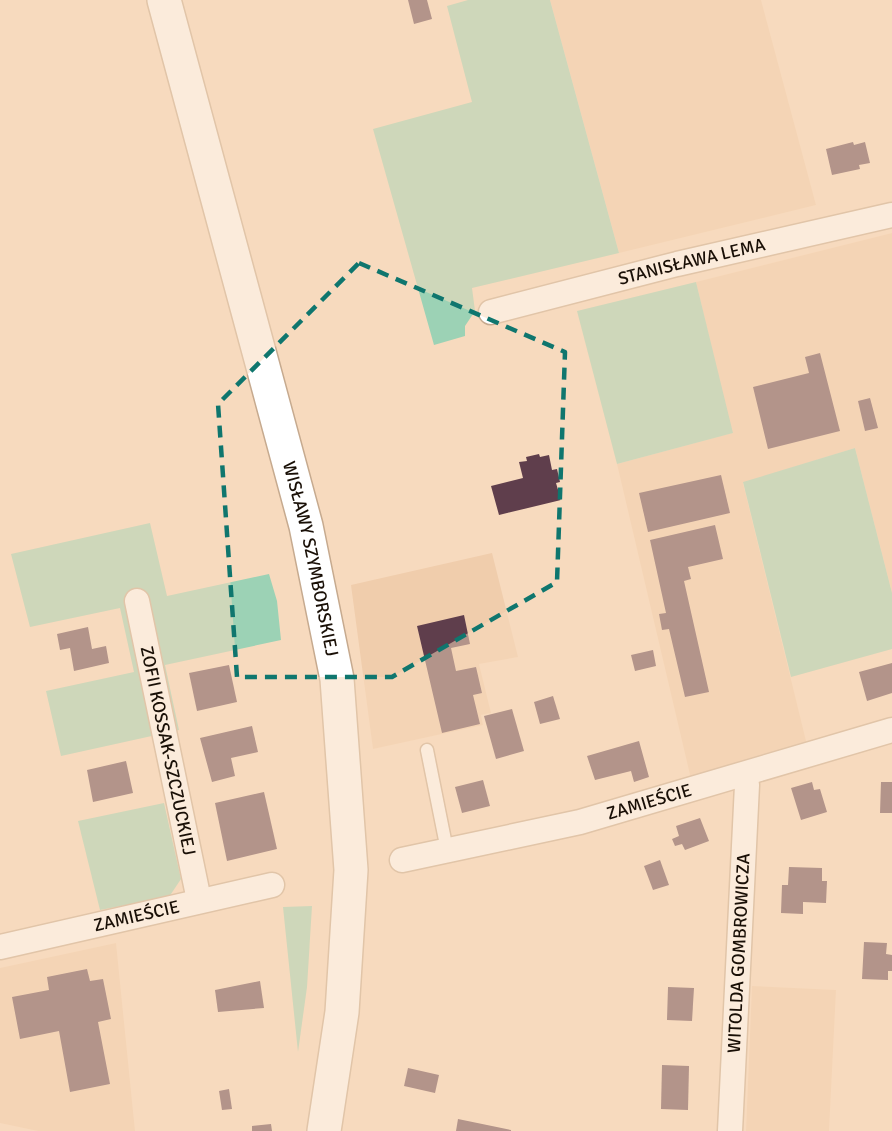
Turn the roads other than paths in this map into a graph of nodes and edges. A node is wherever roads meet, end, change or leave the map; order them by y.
1 (164, 0) edge
2 (892, 215) edge
3 (491, 312) dead end
4 (137, 601) dead end
5 (892, 730) edge
6 (427, 750) dead end
7 (745, 775) junction
8 (447, 850) junction
9 (402, 860) dead end
10 (272, 885) dead end
11 (199, 900) junction
12 (0, 946) edge
13 (324, 1131) edge
14 (730, 1131) edge

1 - 13 main road, WISŁAWY SZYMBORSKIEJ
2 - 3 street, STANISŁAWA LEMA
4 - 11 street, ZOFII KOSSAK-SZCZUCKIEJ
5 - 7 street, ZAMIEŚCIE
6 - 8 lane
7 - 8 street, ZAMIEŚCIE
7 - 14 street, WITOLDA GOMBROWICZA
8 - 9 street, ZAMIEŚCIE
10 - 11 street, ZAMIEŚCIE
11 - 12 street, ZAMIEŚCIE

